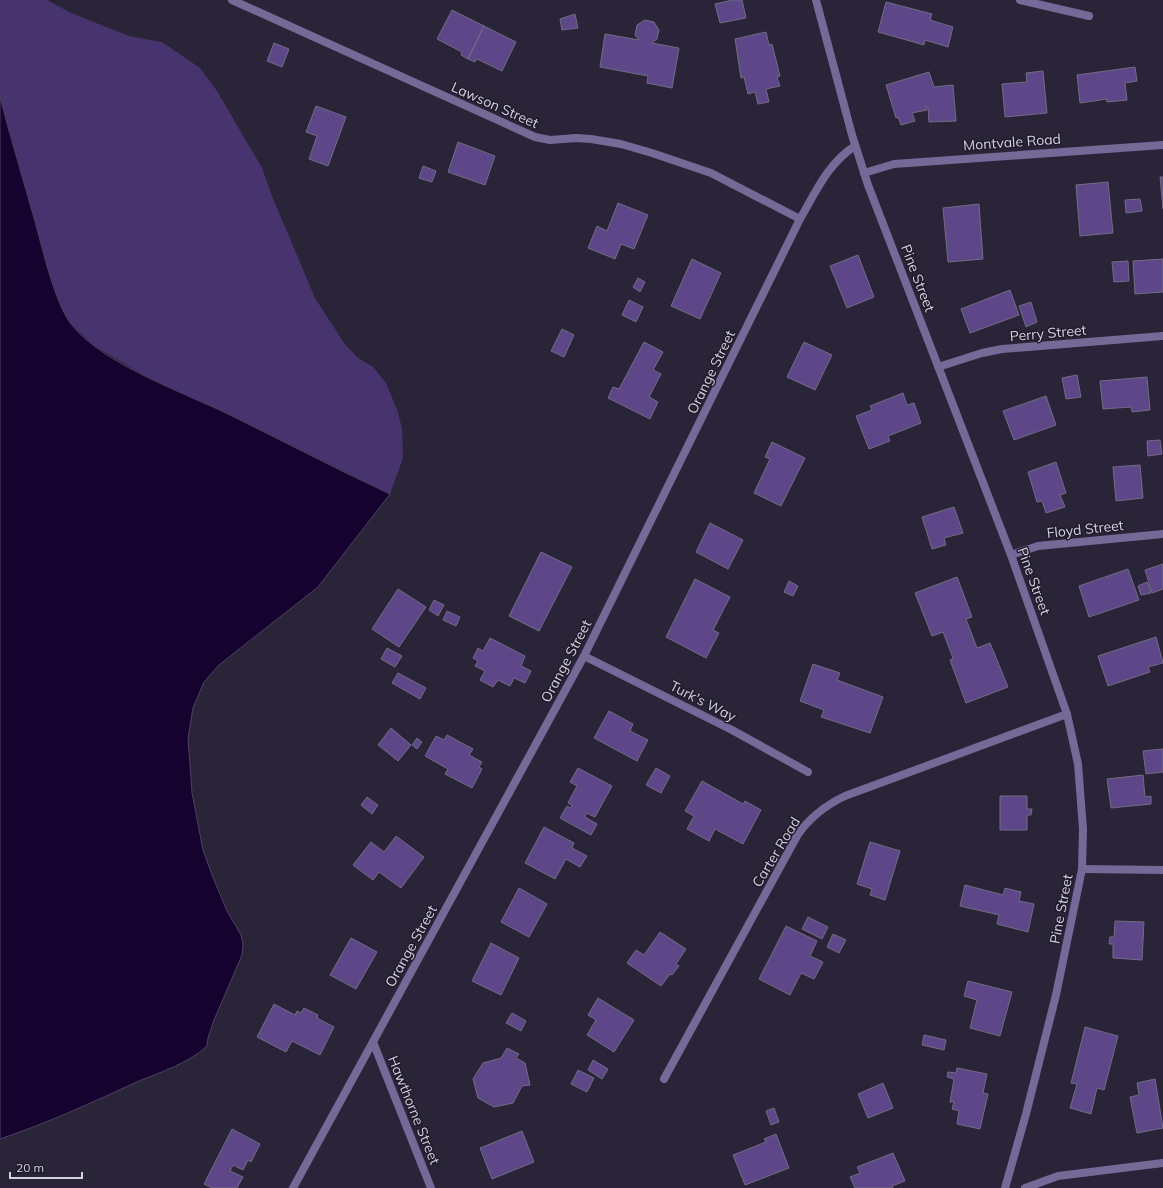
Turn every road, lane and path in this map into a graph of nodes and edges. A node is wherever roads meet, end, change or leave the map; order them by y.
1 (232, 0) edge
2 (816, 0) edge
3 (1020, 0) edge
4 (1089, 16) dead end
5 (1163, 144) edge
6 (855, 146) junction
7 (864, 172) junction
8 (800, 219) junction
9 (1163, 336) edge
10 (938, 367) junction
11 (1163, 534) edge
12 (1011, 556) junction
13 (584, 656) junction
14 (1067, 714) junction
15 (808, 772) dead end
16 (1082, 869) junction
17 (1163, 870) edge
18 (373, 1042) junction
19 (664, 1079) dead end
20 (1163, 1163) edge
21 (294, 1188) edge
22 (431, 1188) edge
23 (1005, 1188) edge
24 (1025, 1188) edge

1 - 8 street, Lawson Street
2 - 6 street, Pine Street
3 - 4 street
5 - 7 street, Montvale Road
6 - 7 street, Pine Street
6 - 8 street, Orange Street
7 - 10 street, Pine Street
8 - 13 street, Orange Street
9 - 10 street, Perry Street
10 - 12 street, Pine Street
11 - 12 street, Floyd Street
12 - 14 street, Pine Street
13 - 15 street, Turk's Way
13 - 18 street, Orange Street
14 - 16 street, Pine Street
14 - 19 street, Carter Road
16 - 17 street
16 - 23 street, Pine Street
18 - 21 street, Orange Street
18 - 22 street, Hawthorne Street
20 - 24 street

